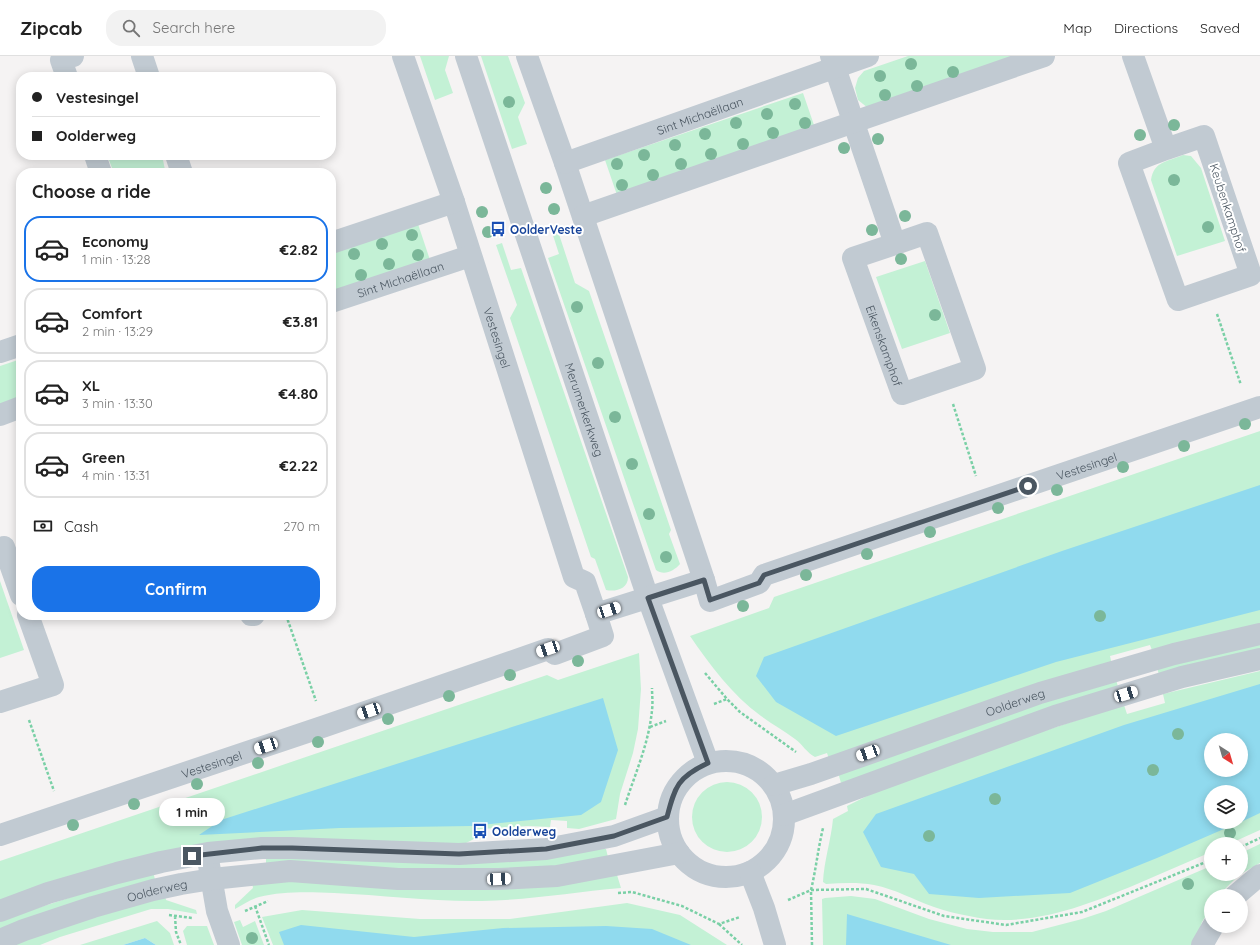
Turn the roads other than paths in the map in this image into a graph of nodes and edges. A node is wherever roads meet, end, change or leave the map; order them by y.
1 (73, 56) edge
2 (142, 56) edge
3 (403, 56) edge
4 (466, 56) edge
5 (527, 56) edge
6 (868, 56) edge
7 (1044, 56) edge
8 (1133, 56) edge
9 (833, 62) edge
10 (65, 72) edge
11 (147, 72) edge
12 (854, 122) junction
13 (1166, 149) junction
14 (565, 163) junction
15 (454, 202) junction
16 (583, 216) junction
17 (336, 241) edge
18 (895, 244) junction
19 (470, 256) junction
20 (336, 300) edge
21 (16, 347) edge
22 (0, 352) edge
23 (1255, 408) edge
24 (16, 409) edge
25 (0, 414) edge
26 (0, 548) edge
27 (704, 580) junction
28 (16, 581) edge
29 (648, 598) junction
30 (596, 614) junction
31 (30, 620) edge
32 (1260, 634) edge
33 (1260, 659) edge
34 (0, 702) edge
35 (708, 763) junction
36 (774, 785) junction
37 (784, 815) junction
38 (667, 817) junction
39 (0, 835) edge
40 (208, 853) junction
41 (679, 853) junction
42 (750, 872) junction
43 (1260, 875) edge
44 (212, 879) junction
45 (1243, 889) edge
46 (0, 911) edge
47 (1209, 933) edge
48 (0, 940) edge
49 (229, 945) edge
50 (775, 945) edge
51 (1202, 945) edge

1 - 10 street
2 - 11 street
3 - 15 street, Vestesingel
4 - 29 street, Merumerkerkweg
5 - 14 street, Vestesingel
6 - 9 street, Sint Michaëllaan
7 - 12 street
8 - 13 street
9 - 12 street
9 - 14 street, Sint Michaëllaan
12 - 16 street
12 - 18 street
13 - 13 street, Keubenkamphof
14 - 16 street, Vestesingel
15 - 17 street
15 - 19 street, Vestesingel
16 - 27 street, Vestesingel
18 - 18 street, Eikenskamphof
19 - 20 street, Sint Michaëllaan
19 - 30 street, Vestesingel
21 - 22 street
23 - 27 street, Vestesingel
24 - 25 street
26 - 28 street
27 - 29 street
29 - 30 street
29 - 35 street, Merumerkerkweg
30 - 39 street, Vestesingel
31 - 34 street
32 - 36 street, Oolderweg
33 - 37 street
35 - 36 street
35 - 38 street
36 - 37 street
37 - 42 street
38 - 40 street
38 - 41 street
40 - 44 street
40 - 46 street
41 - 42 street
41 - 44 street, Oolderweg
42 - 50 street
43 - 45 street
44 - 48 street, Oolderweg
44 - 49 street
47 - 51 street

